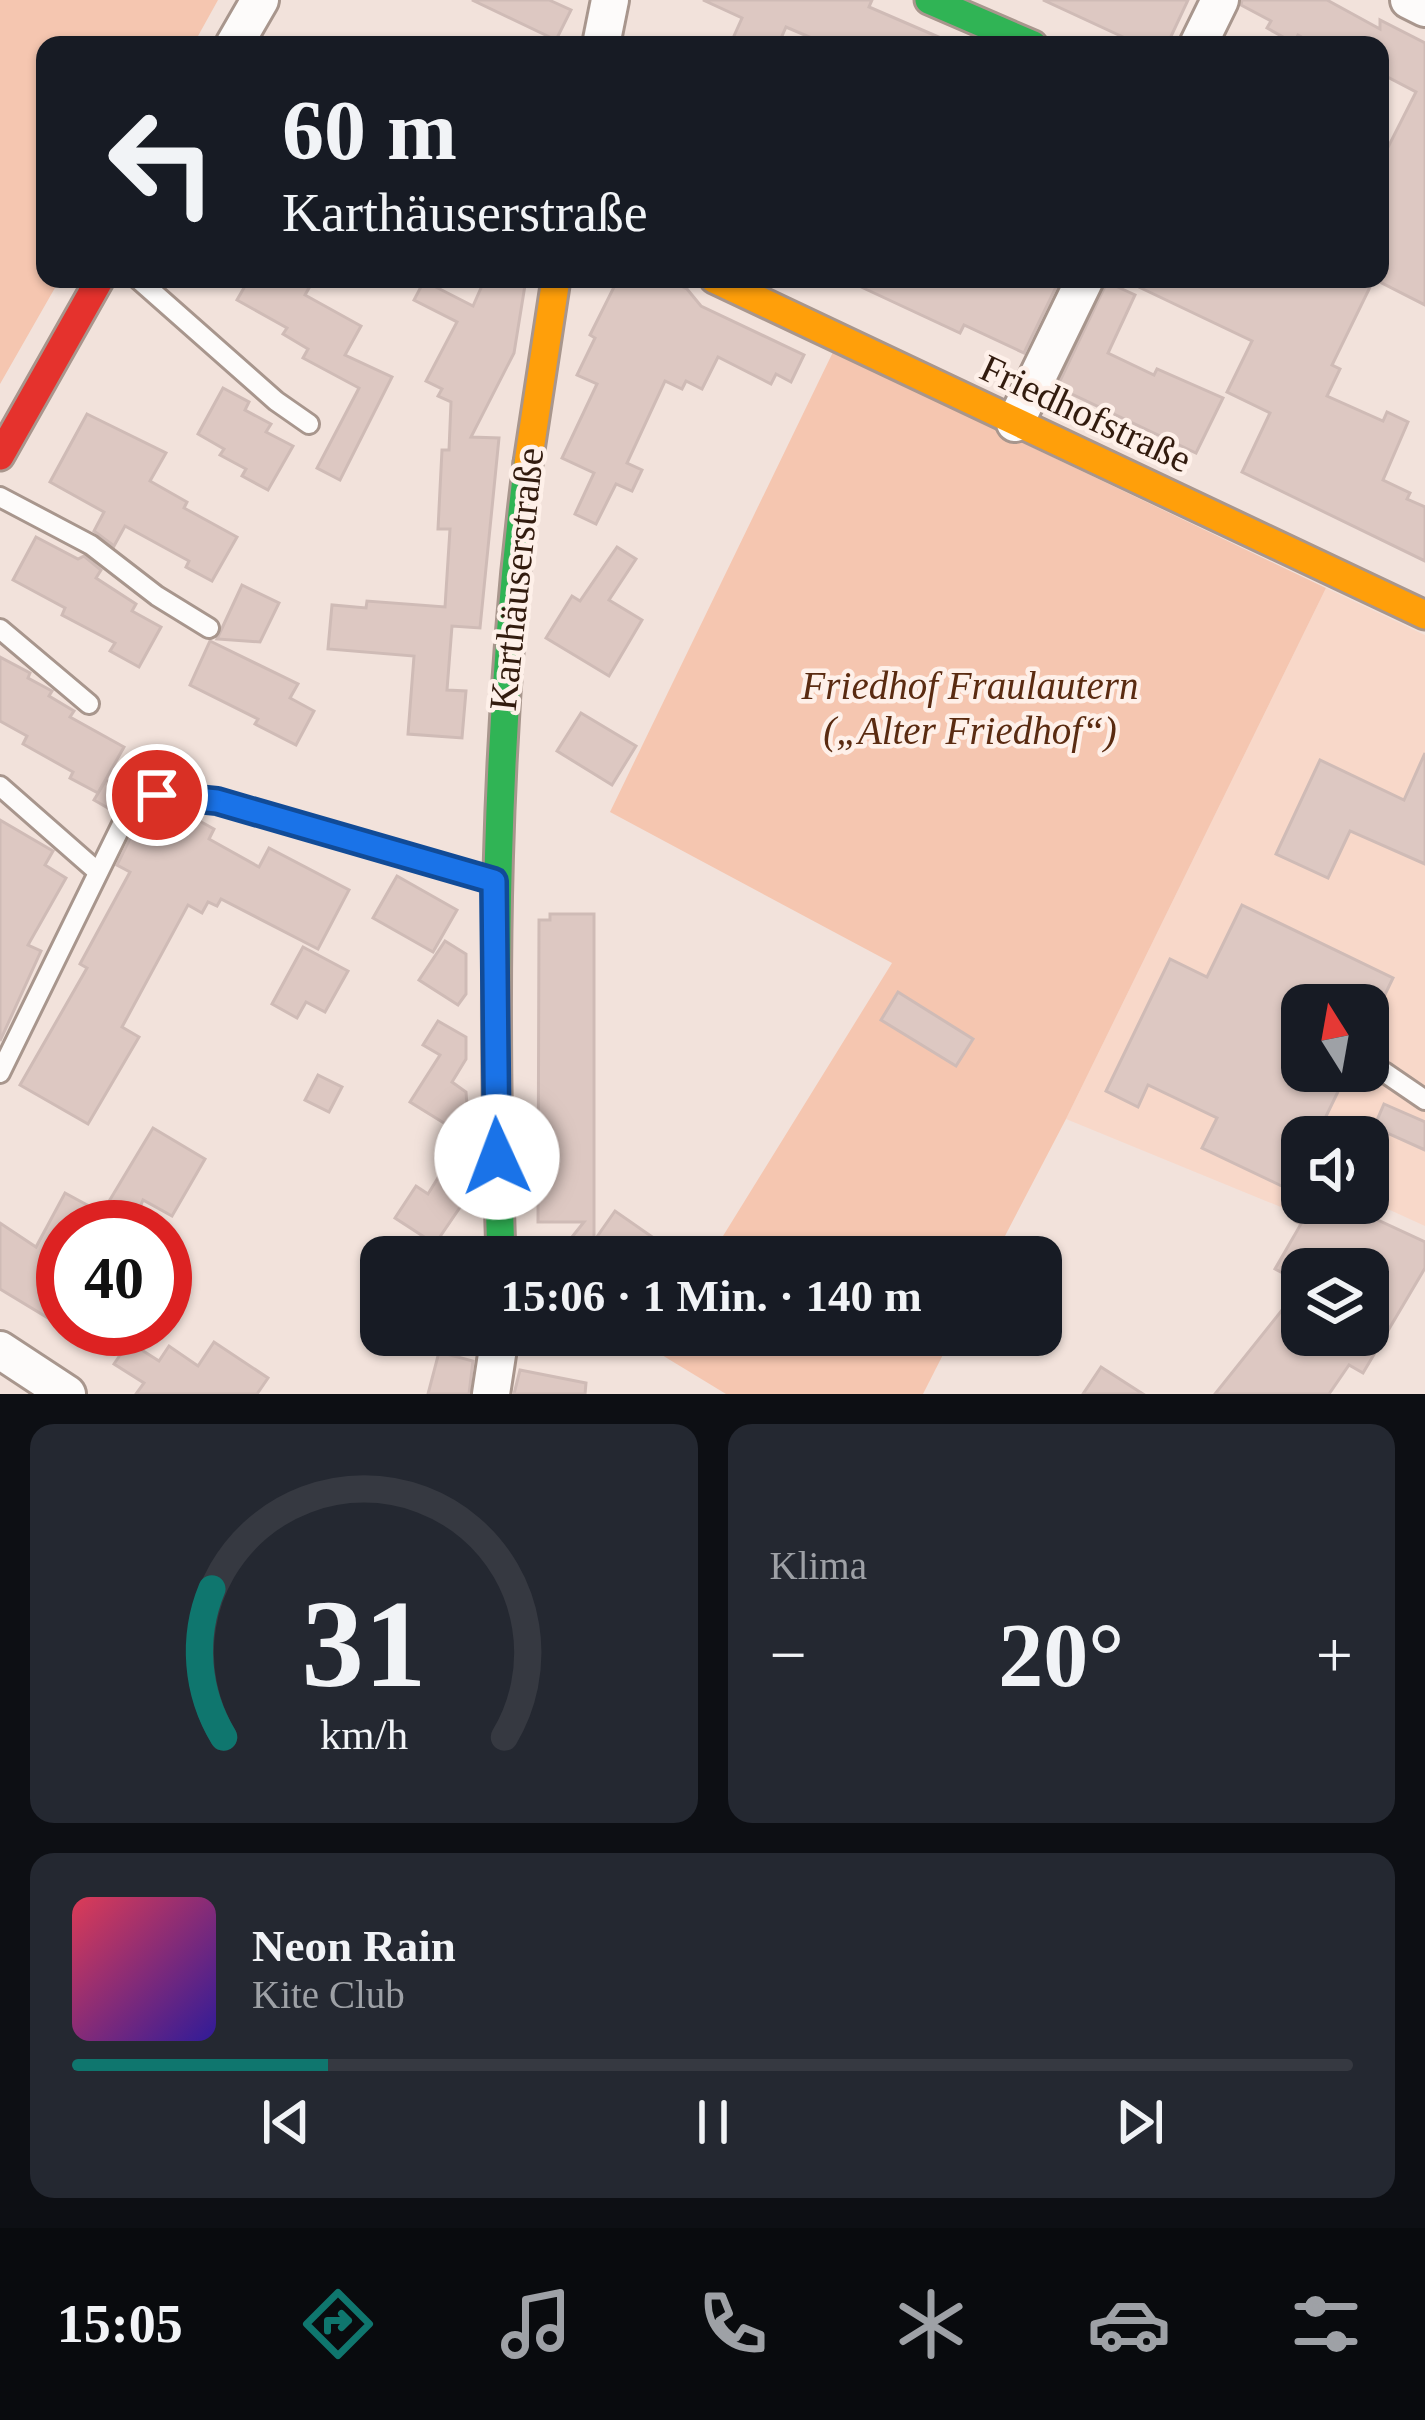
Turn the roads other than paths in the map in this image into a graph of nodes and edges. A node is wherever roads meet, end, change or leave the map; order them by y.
1 (260, 0) edge
2 (610, 0) edge
3 (928, 0) edge
4 (1220, 0) edge
5 (1409, 0) edge
6 (1425, 8) edge
7 (239, 36) edge
8 (603, 36) edge
9 (1012, 36) edge
10 (1202, 36) edge
11 (95, 288) edge
12 (148, 288) edge
13 (555, 288) edge
14 (733, 288) edge
15 (1081, 288) edge
16 (1015, 423) junction
17 (309, 424) dead end
18 (0, 456) edge
19 (0, 497) edge
20 (1425, 615) edge
21 (209, 628) dead end
22 (0, 629) edge
23 (89, 704) dead end
24 (0, 786) edge
25 (98, 872) junction
26 (494, 881) junction
27 (0, 1073) edge
28 (1389, 1075) edge
29 (1425, 1100) edge
30 (500, 1236) edge
31 (0, 1350) edge
32 (497, 1356) edge
33 (67, 1394) edge
34 (491, 1394) edge

1 - 7 street
2 - 8 street
3 - 9 street
4 - 10 street
5 - 6 street
11 - 18 street
12 - 17 lane
13 - 26 street, Karthäuserstraße
14 - 16 street, Friedhofstraße
15 - 16 street
16 - 20 street, Friedhofstraße
19 - 21 lane
22 - 23 lane
24 - 25 lane
25 - 26 lane
25 - 27 lane
26 - 30 street, Karthäuserstraße
28 - 29 lane
31 - 33 street
32 - 34 street

